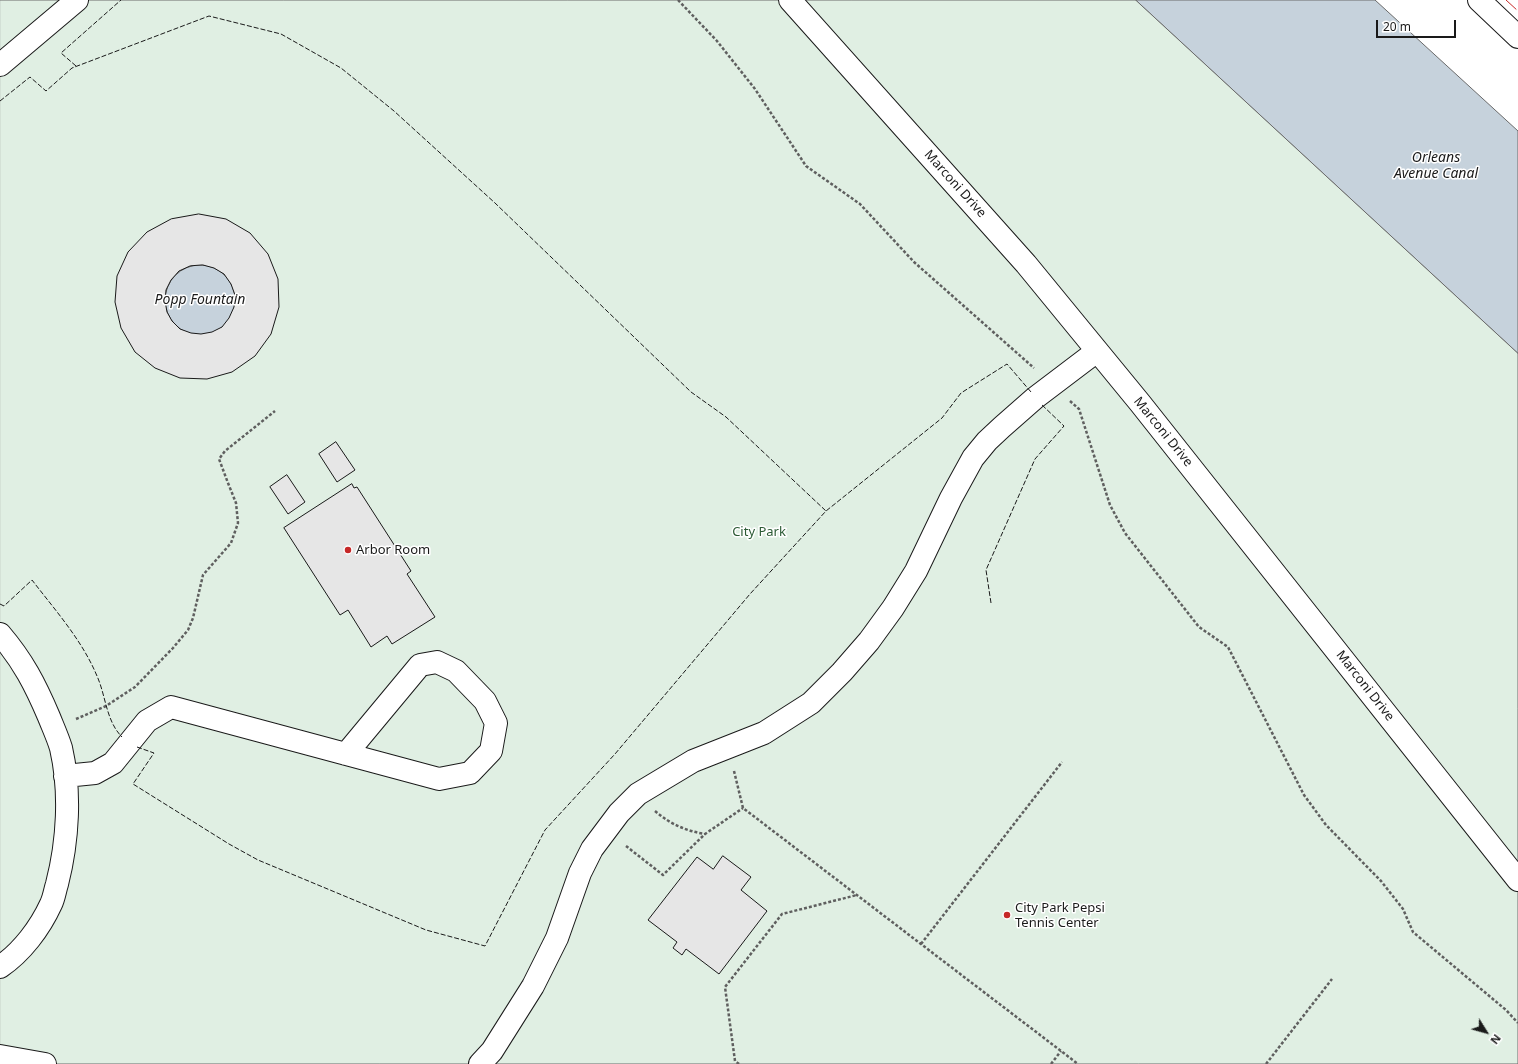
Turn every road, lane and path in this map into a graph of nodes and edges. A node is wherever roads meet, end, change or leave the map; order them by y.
1 (77, 0) edge
2 (678, 0) edge
3 (790, 0) edge
4 (1479, 0) edge
5 (1518, 37) edge
6 (0, 66) edge
7 (1097, 351) junction
8 (1053, 386) junction
9 (275, 411) dead end
10 (0, 634) edge
11 (54, 728) junction
12 (346, 754) junction
13 (1062, 762) dead end
14 (734, 771) dead end
15 (65, 776) junction
16 (651, 808) dead end
17 (743, 808) junction
18 (705, 834) junction
19 (623, 844) dead end
20 (1518, 880) edge
21 (857, 895) junction
22 (921, 944) junction
23 (0, 967) edge
24 (1332, 979) dead end
25 (1518, 1023) edge
26 (1061, 1051) junction
27 (0, 1056) edge
28 (45, 1064) edge
29 (480, 1064) edge
30 (739, 1064) edge
31 (1051, 1064) edge
32 (1078, 1064) edge
33 (1266, 1064) edge

1 - 6 street
2 - 8 path
3 - 7 street, Marconi Drive
4 - 5 street
7 - 8 street
7 - 20 street, Marconi Drive
8 - 25 path
8 - 29 street
9 - 11 path
10 - 11 street
11 - 15 street
12 - 12 street
12 - 15 street
13 - 22 path
14 - 17 path
15 - 23 street
16 - 18 path
17 - 18 path
17 - 21 path
18 - 19 path
21 - 22 path
21 - 30 path
22 - 26 path
24 - 33 path
26 - 31 path
26 - 32 path
27 - 28 street

